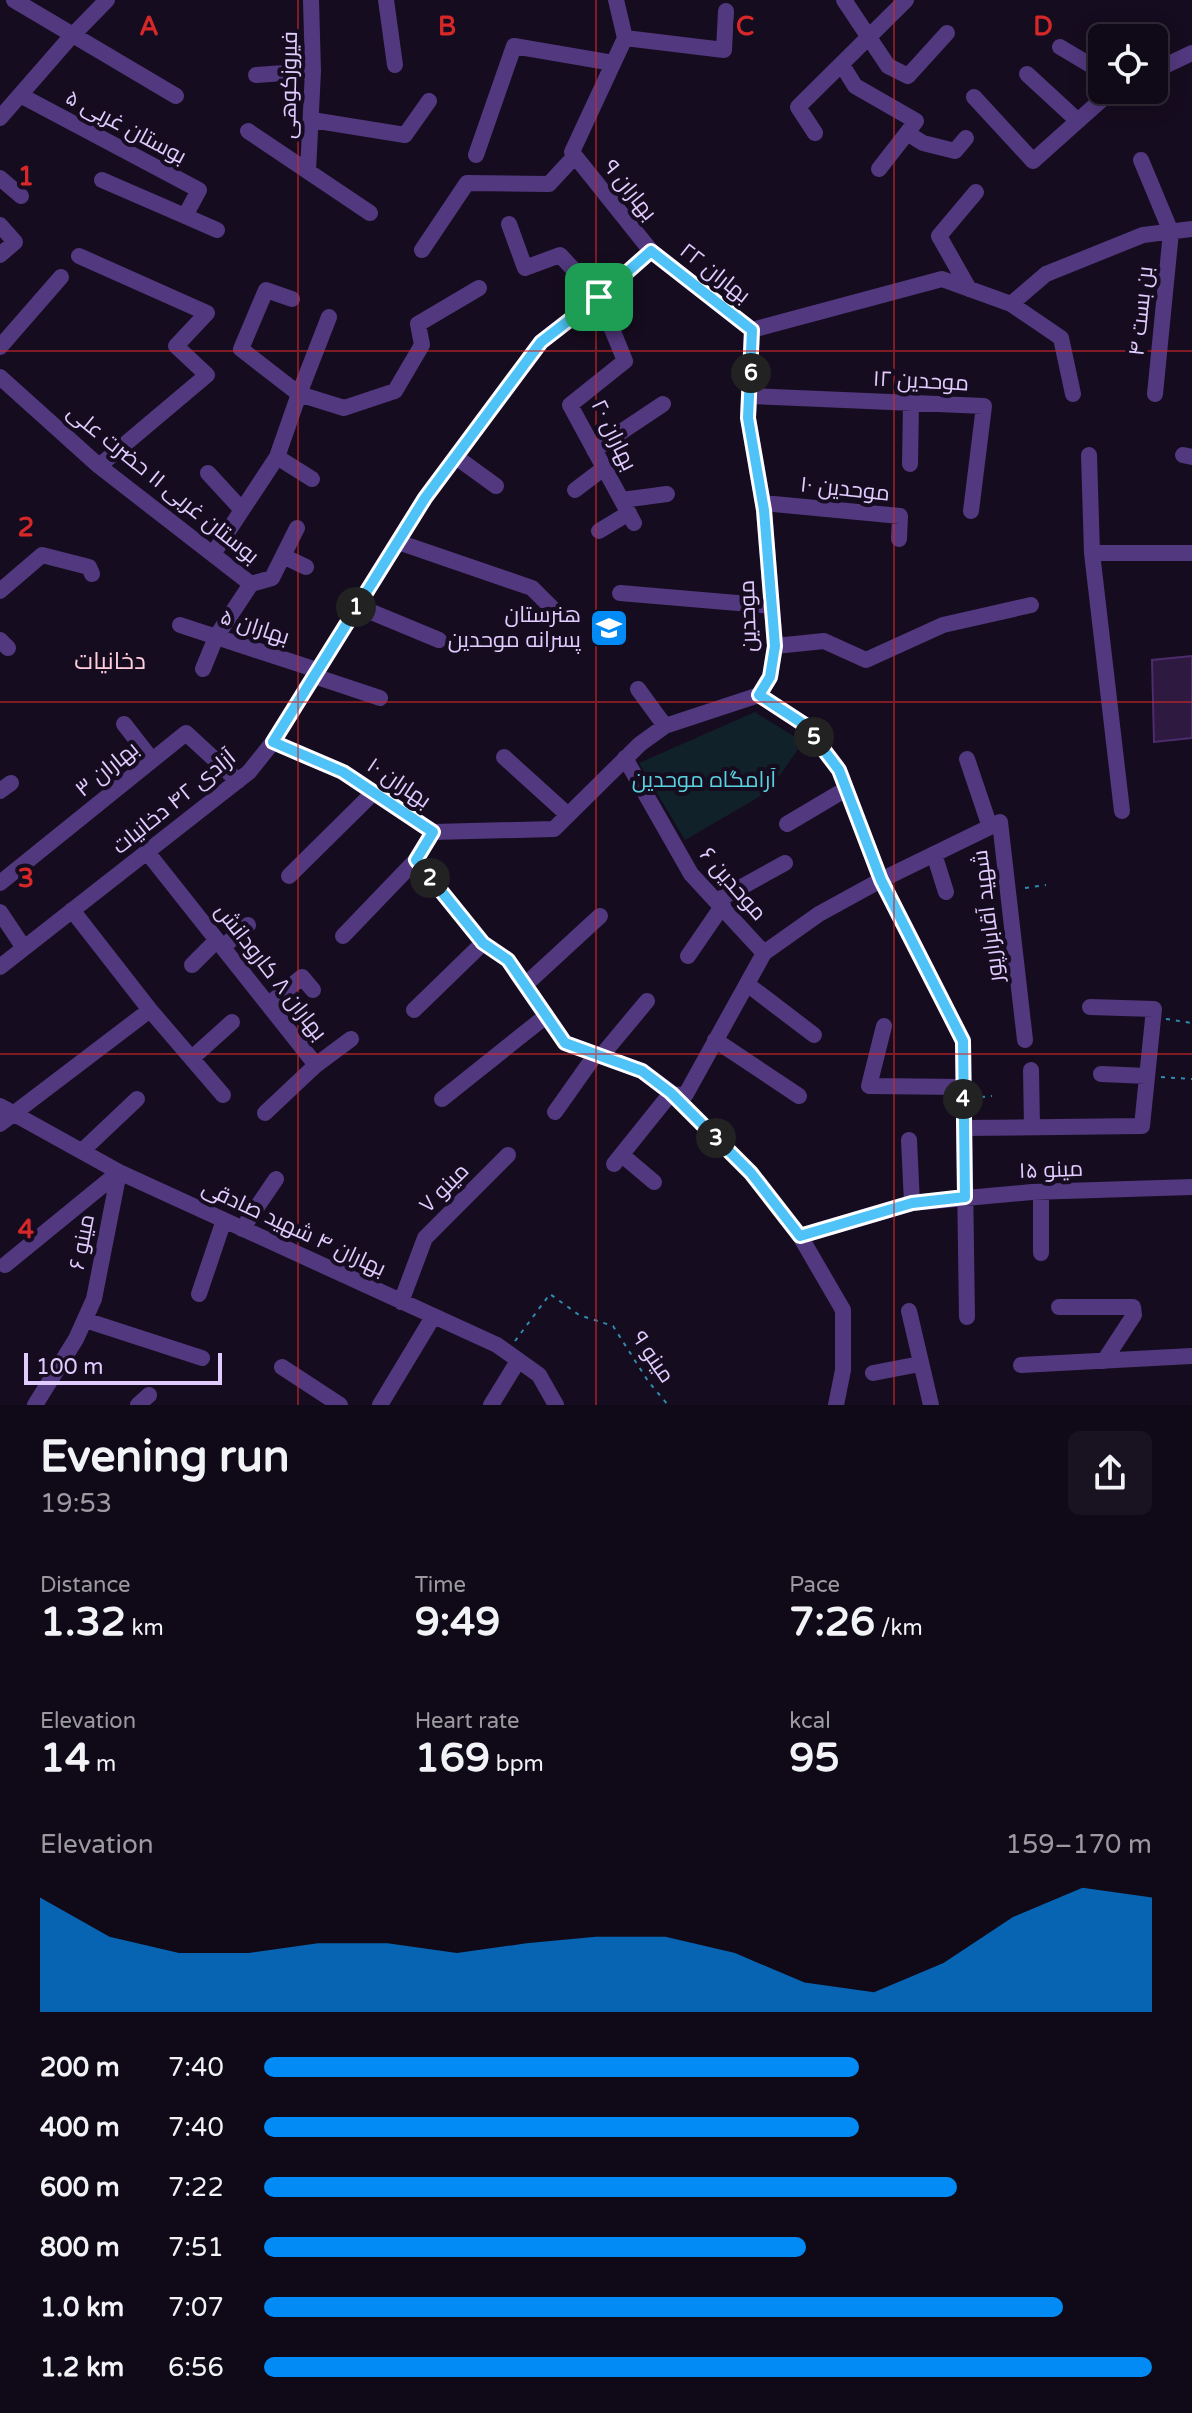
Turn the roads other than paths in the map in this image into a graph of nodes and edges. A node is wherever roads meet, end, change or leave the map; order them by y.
1 (14, 0) edge
2 (107, 0) edge
3 (311, 0) edge
4 (386, 0) edge
5 (616, 0) edge
6 (844, 0) edge
7 (906, 0) edge
8 (726, 11) dead end
9 (947, 33) dead end
10 (72, 35) junction
11 (625, 38) junction
12 (870, 39) junction
13 (1060, 47) dead end
14 (1192, 53) edge
15 (613, 63) junction
16 (1088, 64) edge
17 (1168, 64) edge
18 (395, 65) dead end
19 (842, 65) junction
20 (313, 71) junction
21 (1027, 74) dead end
22 (256, 75) dead end
23 (20, 95) junction
24 (176, 96) dead end
25 (974, 97) dead end
26 (429, 101) dead end
27 (1097, 104) edge
28 (0, 118) edge
29 (312, 120) junction
30 (1078, 121) junction
31 (248, 131) dead end
32 (815, 133) dead end
33 (907, 133) junction
34 (966, 138) dead end
35 (476, 155) dead end
36 (575, 156) junction
37 (1141, 160) dead end
38 (879, 169) dead end
39 (308, 171) junction
40 (0, 178) edge
41 (102, 180) dead end
42 (976, 192) dead end
43 (21, 196) dead end
44 (370, 213) dead end
45 (185, 216) junction
46 (509, 224) dead end
47 (0, 225) edge
48 (1192, 229) edge
49 (217, 230) dead end
50 (1171, 232) junction
51 (422, 250) dead end
52 (651, 251) junction
53 (0, 255) edge
54 (79, 256) dead end
55 (61, 277) dead end
56 (479, 288) dead end
57 (969, 289) junction
58 (599, 297) junction
59 (292, 299) dead end
60 (1011, 304) junction
61 (329, 317) dead end
62 (752, 330) junction
63 (0, 347) edge
64 (0, 377) edge
65 (299, 394) junction
66 (1073, 394) dead end
67 (1155, 394) dead end
68 (750, 396) junction
69 (911, 403) junction
70 (663, 404) dead end
71 (594, 450) junction
72 (1089, 455) dead end
73 (277, 457) junction
74 (456, 457) junction
75 (910, 464) dead end
76 (99, 466) junction
77 (604, 468) junction
78 (208, 473) dead end
79 (312, 479) dead end
80 (496, 486) dead end
81 (575, 490) dead end
82 (667, 494) dead end
83 (763, 503) junction
84 (242, 510) junction
85 (971, 511) dead end
86 (628, 512) junction
87 (297, 528) dead end
88 (599, 531) dead end
89 (899, 539) dead end
90 (398, 542) junction
91 (1092, 553) junction
92 (1192, 553) edge
93 (213, 554) junction
94 (283, 556) junction
95 (306, 567) dead end
96 (92, 574) dead end
97 (251, 584) junction
98 (0, 591) edge
99 (620, 593) dead end
100 (1031, 605) dead end
101 (357, 606) junction
102 (772, 606) junction
103 (552, 608) dead end
104 (180, 625) dead end
105 (216, 637) junction
106 (439, 640) dead end
107 (775, 646) junction
108 (203, 669) dead end
109 (316, 673) junction
110 (638, 689) dead end
111 (759, 695) junction
112 (380, 698) dead end
113 (124, 724) dead end
114 (665, 726) junction
115 (273, 742) junction
116 (504, 757) dead end
117 (625, 758) junction
118 (967, 759) dead end
119 (152, 760) junction
120 (238, 781) junction
121 (846, 789) junction
122 (374, 792) junction
123 (1122, 811) dead end
124 (568, 815) junction
125 (787, 824) dead end
126 (990, 827) junction
127 (433, 832) junction
128 (147, 852) junction
129 (934, 854) junction
130 (416, 860) junction
131 (785, 863) dead end
132 (289, 876) dead end
133 (881, 880) junction
134 (0, 883) edge
135 (946, 892) dead end
136 (720, 903) junction
137 (72, 910) junction
138 (0, 912) edge
139 (600, 916) dead end
140 (248, 925) dead end
141 (343, 936) dead end
142 (220, 943) junction
143 (483, 943) junction
144 (24, 948) junction
145 (764, 953) junction
146 (688, 956) dead end
147 (192, 965) dead end
148 (0, 967) edge
149 (747, 984) junction
150 (525, 985) junction
151 (313, 990) dead end
152 (647, 1001) dead end
153 (269, 1004) junction
154 (1090, 1007) dead end
155 (150, 1010) junction
156 (414, 1010) dead end
157 (546, 1016) junction
158 (232, 1022) dead end
159 (884, 1026) dead end
160 (814, 1035) dead end
161 (351, 1039) dead end
162 (715, 1040) junction
163 (1025, 1040) dead end
164 (599, 1054) junction
165 (192, 1058) junction
166 (316, 1065) junction
167 (1031, 1070) dead end
168 (1101, 1074) dead end
169 (1147, 1076) junction
170 (963, 1087) junction
171 (672, 1094) junction
172 (223, 1095) dead end
173 (799, 1096) dead end
174 (137, 1099) dead end
175 (442, 1099) dead end
176 (555, 1112) dead end
177 (265, 1113) dead end
178 (4, 1114) edge
179 (1032, 1127) junction
180 (964, 1128) junction
181 (909, 1140) dead end
182 (82, 1151) junction
183 (508, 1155) dead end
184 (119, 1172) junction
185 (276, 1179) dead end
186 (654, 1182) dead end
187 (1192, 1187) edge
188 (1041, 1192) junction
189 (965, 1197) junction
190 (912, 1203) junction
191 (224, 1220) junction
192 (242, 1229) junction
193 (1041, 1253) dead end
194 (5, 1265) dead end
195 (199, 1294) dead end
196 (401, 1302) junction
197 (1059, 1307) dead end
198 (909, 1311) dead end
199 (433, 1317) junction
200 (967, 1317) dead end
201 (85, 1320) junction
202 (1192, 1356) edge
203 (512, 1357) junction
204 (202, 1358) dead end
205 (1104, 1361) junction
206 (920, 1364) junction
207 (1021, 1365) dead end
208 (282, 1367) dead end
209 (873, 1373) dead end
210 (35, 1405) edge
211 (340, 1405) edge
212 (380, 1405) edge
213 (491, 1405) edge
214 (556, 1405) edge
215 (836, 1405) edge
216 (931, 1405) edge

1 - 10 street
2 - 10 street
3 - 20 street, فیروزکوهی
4 - 18 street
5 - 11 street
6 - 12 street
7 - 12 street
8 - 11 street
9 - 12 street
10 - 23 street
10 - 24 street
11 - 15 street
12 - 19 street
13 - 16 street
14 - 17 street
15 - 35 street
15 - 36 street
19 - 32 street
19 - 33 street
20 - 22 street
20 - 29 street, فیروزکوهی
21 - 30 street
23 - 28 street
23 - 45 street, بوستان غربی ۵
25 - 30 street
26 - 29 street
27 - 30 street
29 - 39 street, فیروزکوهی
31 - 39 street
33 - 34 street
33 - 38 street
36 - 51 street
36 - 52 street, بهاران ۹
37 - 50 street
39 - 44 street
40 - 43 street
41 - 45 street
42 - 57 street
45 - 49 street
46 - 58 street
47 - 53 street
48 - 50 street
50 - 60 street
50 - 67 street, بن بست ۴
52 - 58 street, آزادی ۴۲ دخانیات
52 - 62 street, بهاران ۲۲
54 - 76 street
55 - 63 street
56 - 65 street
57 - 60 street
57 - 62 street
58 - 71 street, بهاران ۲۰
58 - 74 street, آزادی ۴۲ دخانیات
59 - 65 street
60 - 66 street
61 - 65 street
62 - 68 street, موحدین
64 - 76 street, بوستان غربی ۱۱ حضرت علی
65 - 73 street
68 - 69 street, موحدین ۱۲
68 - 83 street, موحدین
69 - 75 street
69 - 85 street, موحدین ۱۲
70 - 71 street
71 - 77 street, بهاران ۲۰
72 - 91 street
73 - 79 street
73 - 84 street
74 - 80 street
74 - 90 street, آزادی ۴۲ دخانیات
76 - 93 street, بوستان غربی ۱۱ حضرت علی
77 - 81 street
77 - 86 street, بهاران ۲۰
78 - 84 street
82 - 86 street
83 - 89 street, موحدین ۱۰
83 - 102 street, موحدین
84 - 93 street
86 - 88 street
87 - 94 street
90 - 101 street, آزادی ۴۲ دخانیات
90 - 103 street
91 - 92 street
91 - 123 street
93 - 97 street, بوستان غربی ۱۱ حضرت علی
94 - 95 street
94 - 97 street
96 - 98 street
97 - 105 street, بوستان غربی ۱۱ حضرت علی
99 - 102 street
100 - 107 street
101 - 106 street
101 - 109 street, آزادی ۴۲ دخانیات
102 - 107 street, موحدین
104 - 105 street, بهاران ۵
105 - 108 street, بوستان غربی ۱۱ حضرت علی
105 - 109 street, بهاران ۵
107 - 111 street, موحدین
109 - 112 street, بهاران ۵
109 - 115 street, آزادی ۴۲ دخانیات
110 - 114 street
111 - 114 street
111 - 121 street
113 - 119 street
114 - 117 street
115 - 120 street, آزادی ۴۲ دخانیات
115 - 122 street, بهاران ۱۰
116 - 124 street
117 - 124 street
117 - 136 street, موحدین ۶
118 - 126 street
119 - 120 street, بهاران ۳
119 - 134 street, بهاران ۳
120 - 128 street, آزادی ۴۲ دخانیات
121 - 125 street
121 - 133 street
122 - 127 street, بهاران ۱۰
122 - 132 street
124 - 127 street, بهاران ۱۰
126 - 129 street, شهید آقابرارپور
126 - 163 street, شهید آقابرارپور
127 - 130 street
128 - 137 street, آزادی ۴۲ دخانیات
128 - 142 street, بهاران ۸ کارودانش
129 - 133 street, شهید آقابرارپور
129 - 135 street
130 - 141 street
130 - 143 street
131 - 136 street
133 - 145 street, شهید آقابرارپور
133 - 170 street
136 - 145 street, موحدین ۶
136 - 146 street
137 - 144 street, آزادی ۴۲ دخانیات
137 - 155 street
138 - 144 street
139 - 150 street
140 - 142 street
142 - 147 street
142 - 153 street, بهاران ۸ کارودانش
143 - 150 street
143 - 156 street
144 - 148 street, آزادی ۴۲ دخانیات
145 - 149 street
149 - 160 street
149 - 162 street
150 - 157 street
151 - 153 street
152 - 164 street
153 - 166 street, بهاران ۸ کارودانش
154 - 169 street
155 - 165 street
155 - 178 street
157 - 164 street
157 - 175 street
158 - 165 street
159 - 170 street
161 - 166 street
162 - 171 street
162 - 173 street
164 - 171 street
164 - 176 street
165 - 172 street
166 - 177 street, بهاران ۸ کارودانش
167 - 179 street
168 - 169 street
169 - 179 street
170 - 180 street
171 - 186 street
174 - 182 street
178 - 182 street, بهاران ۴ شهید صادقی
179 - 180 street
180 - 189 street
181 - 190 street
182 - 184 street, بهاران ۴ شهید صادقی
183 - 196 street, مینو ۷
184 - 191 street, بهاران ۴ شهید صادقی
184 - 194 street
184 - 201 street, مینو ۶
185 - 192 street
187 - 188 street, مینو ۱۵
188 - 189 street, مینو ۱۵
188 - 193 street
189 - 190 street, مینو ۱۵
189 - 200 street
190 - 215 street, مینو ۱۵
191 - 192 street, بهاران ۴ شهید صادقی
191 - 195 street
192 - 196 street, بهاران ۴ شهید صادقی
196 - 199 street, بهاران ۴ شهید صادقی
197 - 205 street
198 - 206 street
199 - 203 street, بهاران ۴ شهید صادقی
199 - 212 street
201 - 204 street
201 - 210 street, مینو ۶
202 - 205 street
203 - 213 street
203 - 214 street, بهاران ۴ شهید صادقی
205 - 207 street
206 - 209 street
206 - 216 street
208 - 211 street

